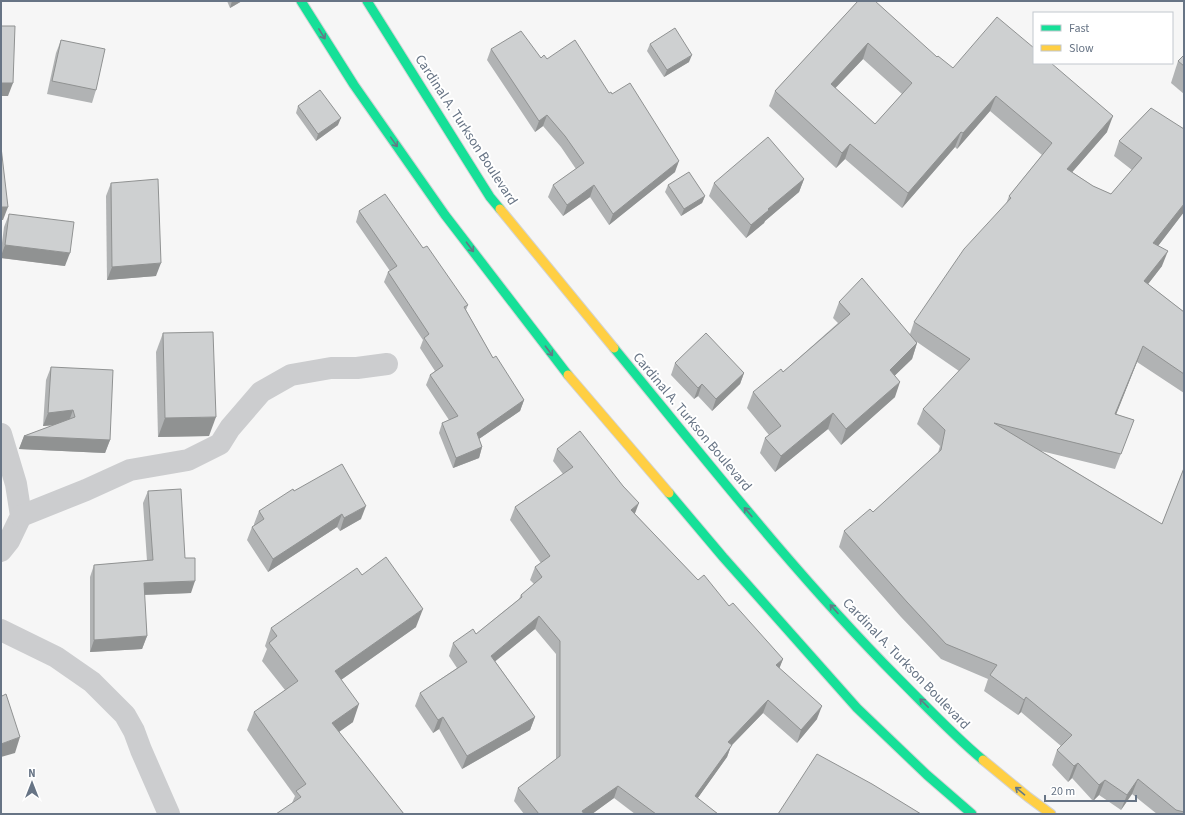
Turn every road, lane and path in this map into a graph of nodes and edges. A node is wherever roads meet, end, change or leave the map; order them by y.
1 (301, 1) edge
2 (367, 1) edge
3 (387, 364) dead end
4 (1, 434) edge
5 (21, 516) junction
6 (1, 551) edge
7 (1, 630) edge
8 (169, 814) edge
9 (972, 814) edge
10 (1051, 814) edge

1 -> 9 street
10 -> 2 street, Cardinal A. Turkson Boulevard
3 - 5 street
4 - 5 street
5 - 6 street
7 - 8 street

